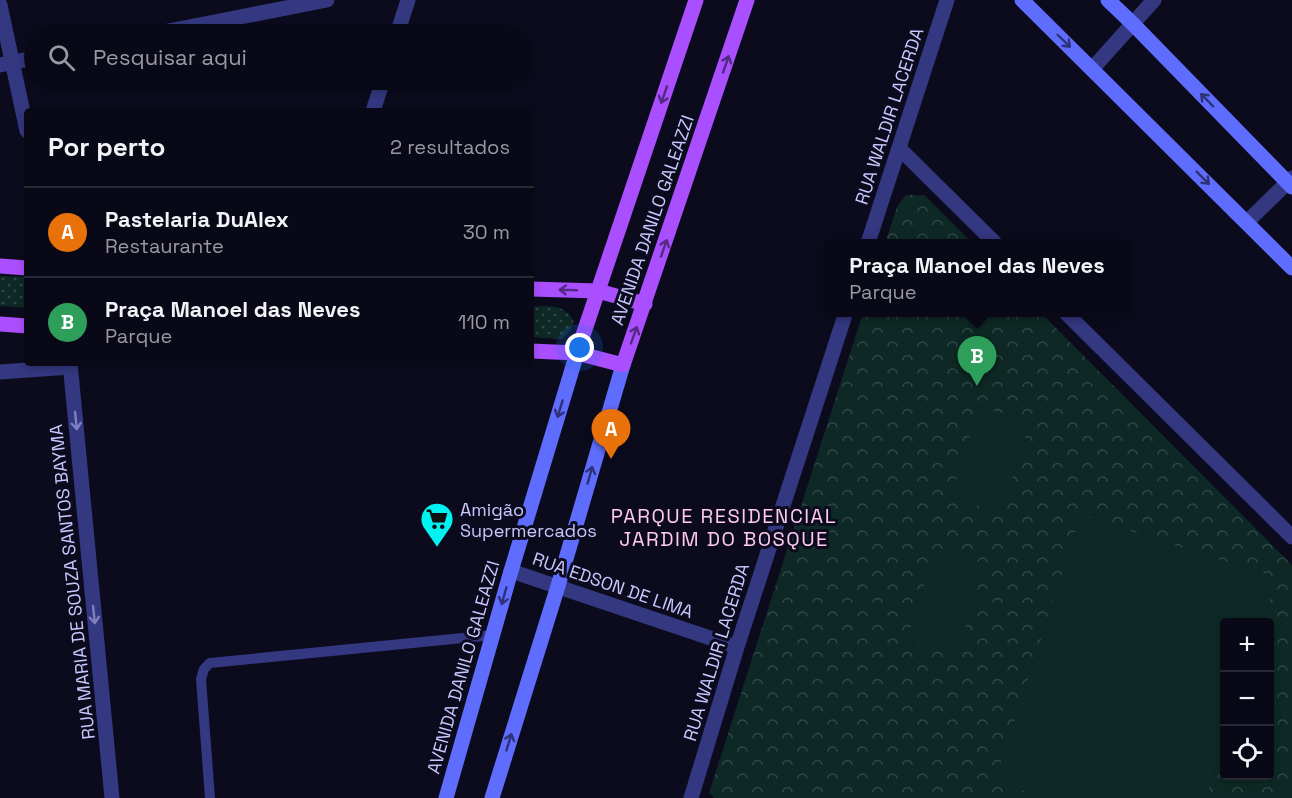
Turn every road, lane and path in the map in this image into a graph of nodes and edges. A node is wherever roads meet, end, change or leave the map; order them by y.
1 (327, 0) edge
2 (408, 0) edge
3 (696, 0) edge
4 (747, 0) edge
5 (948, 0) edge
6 (1022, 0) edge
7 (1108, 0) edge
8 (1154, 0) edge
9 (0, 5) edge
10 (1132, 23) junction
11 (204, 24) edge
12 (401, 24) edge
13 (24, 60) edge
14 (6, 64) edge
15 (1092, 68) junction
16 (380, 90) edge
17 (374, 108) edge
18 (24, 121) edge
19 (899, 148) junction
20 (1291, 182) edge
21 (1247, 222) junction
22 (869, 239) edge
23 (991, 239) edge
24 (0, 266) edge
25 (24, 268) edge
26 (1292, 268) edge
27 (534, 289) edge
28 (598, 291) junction
29 (645, 304) junction
30 (844, 317) edge
31 (1070, 317) edge
32 (0, 324) edge
33 (24, 326) edge
34 (534, 351) edge
35 (577, 353) junction
36 (623, 365) junction
37 (60, 366) edge
38 (70, 366) edge
39 (0, 372) edge
40 (1292, 537) edge
41 (511, 571) junction
42 (558, 586) junction
43 (493, 635) junction
44 (737, 647) junction
45 (112, 798) edge
46 (210, 798) edge
47 (446, 798) edge
48 (492, 798) edge
49 (691, 798) edge

1 - 11 street
2 - 12 street
3 -> 28 main road, AVENIDA DANILO GALEAZZI
29 -> 4 main road, AVENIDA DANILO GALEAZZI
5 - 19 street, RUA WALDIR LACERDA
6 -> 15 main road
7 - 10 main road
8 - 10 street
9 - 14 street
10 - 15 street
20 -> 10 main road
13 - 14 street
14 - 18 street
15 -> 21 main road
16 - 17 street
19 - 22 street, RUA WALDIR LACERDA
19 - 23 street
20 - 21 street
21 - 26 main road
24 - 25 main road
28 -> 27 main road
28 - 29 main road
28 - 35 main road, AVENIDA DANILO GALEAZZI
36 -> 29 main road, AVENIDA DANILO GALEAZZI
30 - 44 street, RUA WALDIR LACERDA
31 - 40 street
32 - 33 main road
34 - 35 main road
35 - 36 main road
35 -> 41 main road, AVENIDA DANILO GALEAZZI
42 -> 36 main road, AVENIDA DANILO GALEAZZI
37 - 39 street
38 -> 45 street, RUA MARIA DE SOUZA SANTOS BAYMA
41 - 42 street, RUA EDSON DE LIMA
41 -> 43 main road, AVENIDA DANILO GALEAZZI
42 - 44 street, RUA EDSON DE LIMA
48 -> 42 main road, AVENIDA DANILO GALEAZZI
43 - 46 lane
43 - 47 main road, AVENIDA DANILO GALEAZZI
44 - 49 street, RUA WALDIR LACERDA

